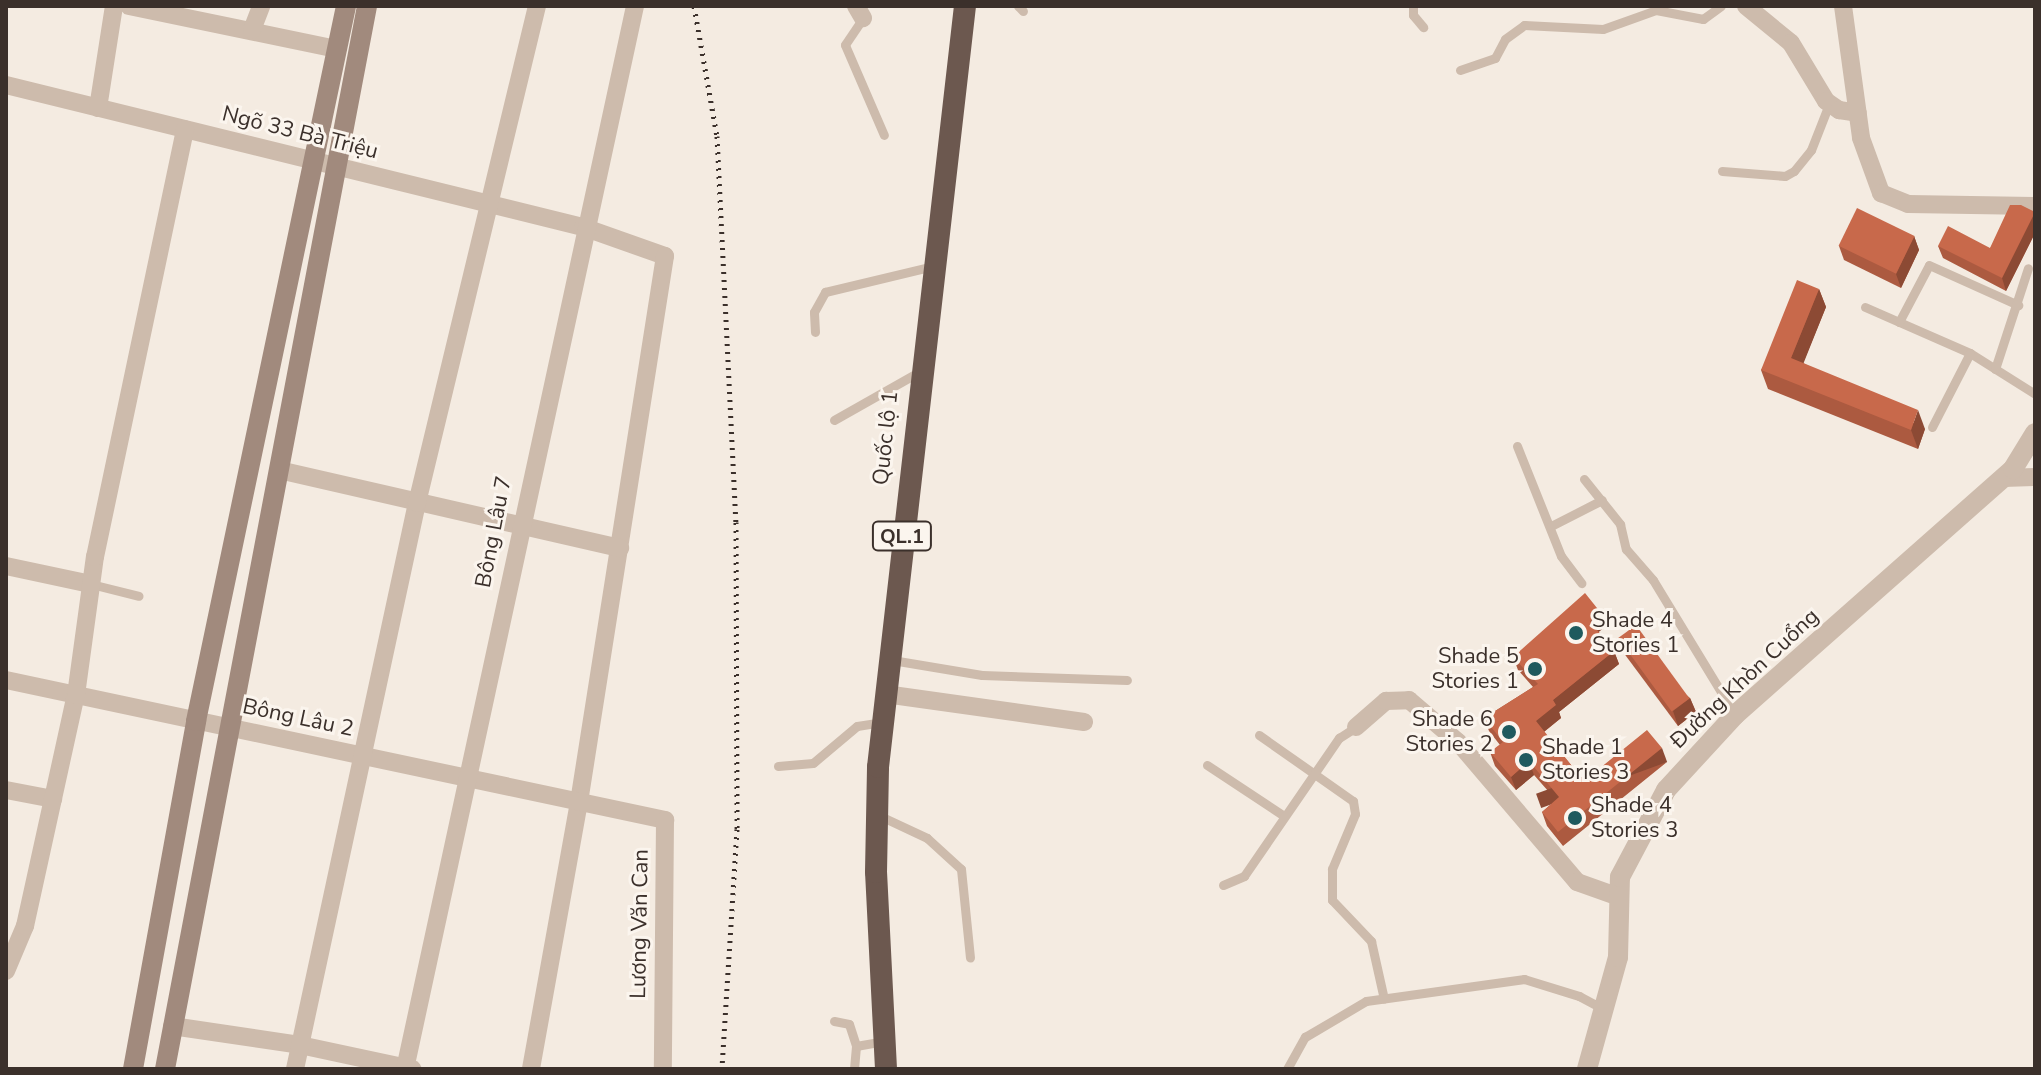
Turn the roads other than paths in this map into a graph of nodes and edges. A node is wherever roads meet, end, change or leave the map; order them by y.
1 (114, 6) edge
2 (129, 6) edge
3 (261, 6) edge
4 (346, 6) edge
5 (367, 6) edge
6 (537, 6) edge
7 (635, 6) edge
8 (965, 6) edge
9 (1413, 6) edge
10 (1721, 6) edge
11 (1746, 6) edge
12 (1843, 6) edge
13 (860, 12) edge
14 (1423, 27) dead end
15 (252, 30) junction
16 (337, 49) junction
17 (1460, 70) dead end
18 (6, 85) edge
19 (1829, 104) junction
20 (98, 108) junction
21 (1858, 113) junction
22 (185, 129) junction
23 (884, 135) dead end
24 (314, 160) junction
25 (337, 168) junction
26 (1722, 171) dead end
27 (489, 204) junction
28 (2035, 206) edge
29 (583, 227) junction
30 (933, 266) junction
31 (2028, 268) dead end
32 (2018, 305) junction
33 (1865, 307) dead end
34 (1899, 322) junction
35 (815, 332) dead end
36 (1970, 353) junction
37 (1995, 369) junction
38 (919, 372) junction
39 (2035, 394) edge
40 (834, 420) dead end
41 (1932, 427) dead end
42 (2035, 433) edge
43 (1517, 446) dead end
44 (279, 470) junction
45 (2035, 477) edge
46 (2003, 478) junction
47 (1584, 479) dead end
48 (1602, 500) junction
49 (417, 503) junction
50 (1551, 526) junction
51 (519, 527) junction
52 (620, 548) junction
53 (6, 566) edge
54 (1581, 583) dead end
55 (91, 584) junction
56 (139, 596) dead end
57 (888, 660) junction
58 (6, 680) edge
59 (1127, 680) dead end
60 (885, 694) junction
61 (76, 695) junction
62 (1735, 715) junction
63 (196, 721) junction
64 (882, 722) junction
65 (1084, 722) dead end
66 (226, 727) junction
67 (1356, 727) joint
68 (1259, 735) dead end
69 (363, 756) junction
70 (1207, 765) dead end
71 (778, 766) dead end
72 (1311, 775) junction
73 (470, 779) junction
74 (6, 790) edge
75 (53, 799) junction
76 (579, 802) junction
77 (878, 815) junction
78 (1284, 816) junction
79 (1223, 885) dead end
80 (1616, 896) junction
81 (970, 958) dead end
82 (6, 971) edge
83 (1384, 999) junction
84 (1603, 1009) junction
85 (834, 1021) dead end
86 (172, 1026) junction
87 (884, 1041) junction
88 (300, 1045) junction
89 (856, 1046) junction
90 (133, 1069) edge
91 (165, 1069) edge
92 (295, 1069) edge
93 (407, 1069) edge
94 (531, 1069) edge
95 (663, 1069) edge
96 (854, 1069) edge
97 (886, 1069) edge
98 (1287, 1069) edge
99 (1587, 1069) edge

1 - 20 street
2 - 15 street
3 - 15 street
4 - 16 main road
5 - 25 main road
6 - 27 street
7 - 29 street, Bông Lâu 7
8 - 30 highway, Quốc lộ 1 / QL.1
9 - 14 lane
10 - 17 lane
11 - 19 street
12 - 21 street
13 - 23 lane
15 - 16 street
16 - 24 main road
18 - 20 street, Ngõ 33 Bà Triệu
19 - 21 street
19 - 26 lane
20 - 22 street, Ngõ 33 Bà Triệu
21 - 28 street
22 - 24 street, Ngõ 33 Bà Triệu
22 - 55 street
24 - 25 street, Ngõ 33 Bà Triệu
24 - 63 main road
25 - 27 street, Ngõ 33 Bà Triệu
25 - 44 main road
27 - 29 street, Ngõ 33 Bà Triệu
27 - 49 street
29 - 51 street, Bông Lâu 7
29 - 52 street, Ngõ 33 Bà Triệu
30 - 35 lane
30 - 38 highway, Quốc lộ 1 / QL.1
31 - 32 lane
32 - 34 lane
32 - 37 lane
33 - 34 lane
34 - 36 lane
36 - 37 lane
36 - 41 lane
37 - 39 lane
38 - 40 lane
38 - 57 highway, Quốc lộ 1 / QL.1
42 - 46 street, Đường Khòn Cuổng
43 - 50 lane
44 - 49 street
44 - 66 main road
45 - 46 street
46 - 62 street, Đường Khòn Cuổng
47 - 48 lane
48 - 50 lane
48 - 62 lane
49 - 51 street
49 - 69 street
50 - 54 lane
51 - 52 street
51 - 73 street, Bông Lâu 7
52 - 76 street
53 - 55 street
55 - 56 lane
55 - 61 street
57 - 59 lane
57 - 60 highway, Quốc lộ 1 / QL.1
58 - 61 street, Bông Lâu 2
60 - 64 highway, Quốc lộ 1 / QL.1
60 - 65 street
61 - 63 street, Bông Lâu 2
61 - 75 street
62 - 80 street, Đường Khòn Cuổng
63 - 66 street, Bông Lâu 2
63 - 90 main road
64 - 71 lane
64 - 77 highway, Quốc lộ 1 / QL.1
66 - 69 street, Bông Lâu 2
66 - 86 main road
67 - 72 lane
67 - 80 street
68 - 72 lane
69 - 73 street, Bông Lâu 2
69 - 88 street
70 - 78 lane
72 - 78 lane
72 - 83 lane
73 - 76 street, Bông Lâu 2
73 - 93 street, Bông Lâu 7
74 - 75 street
75 - 82 street
76 - 94 street
76 - 95 street, Lương Văn Can
77 - 81 lane
77 - 87 highway, Quốc lộ 1 / QL.1
78 - 79 lane
80 - 84 street, Đường Khòn Cuổng
83 - 84 lane
83 - 98 lane
84 - 99 street, Đường Khòn Cuổng
85 - 89 lane
86 - 88 street
86 - 91 main road
87 - 89 lane
87 - 97 highway, Quốc lộ 1 / QL.1
88 - 92 street
88 - 93 street
89 - 96 lane

